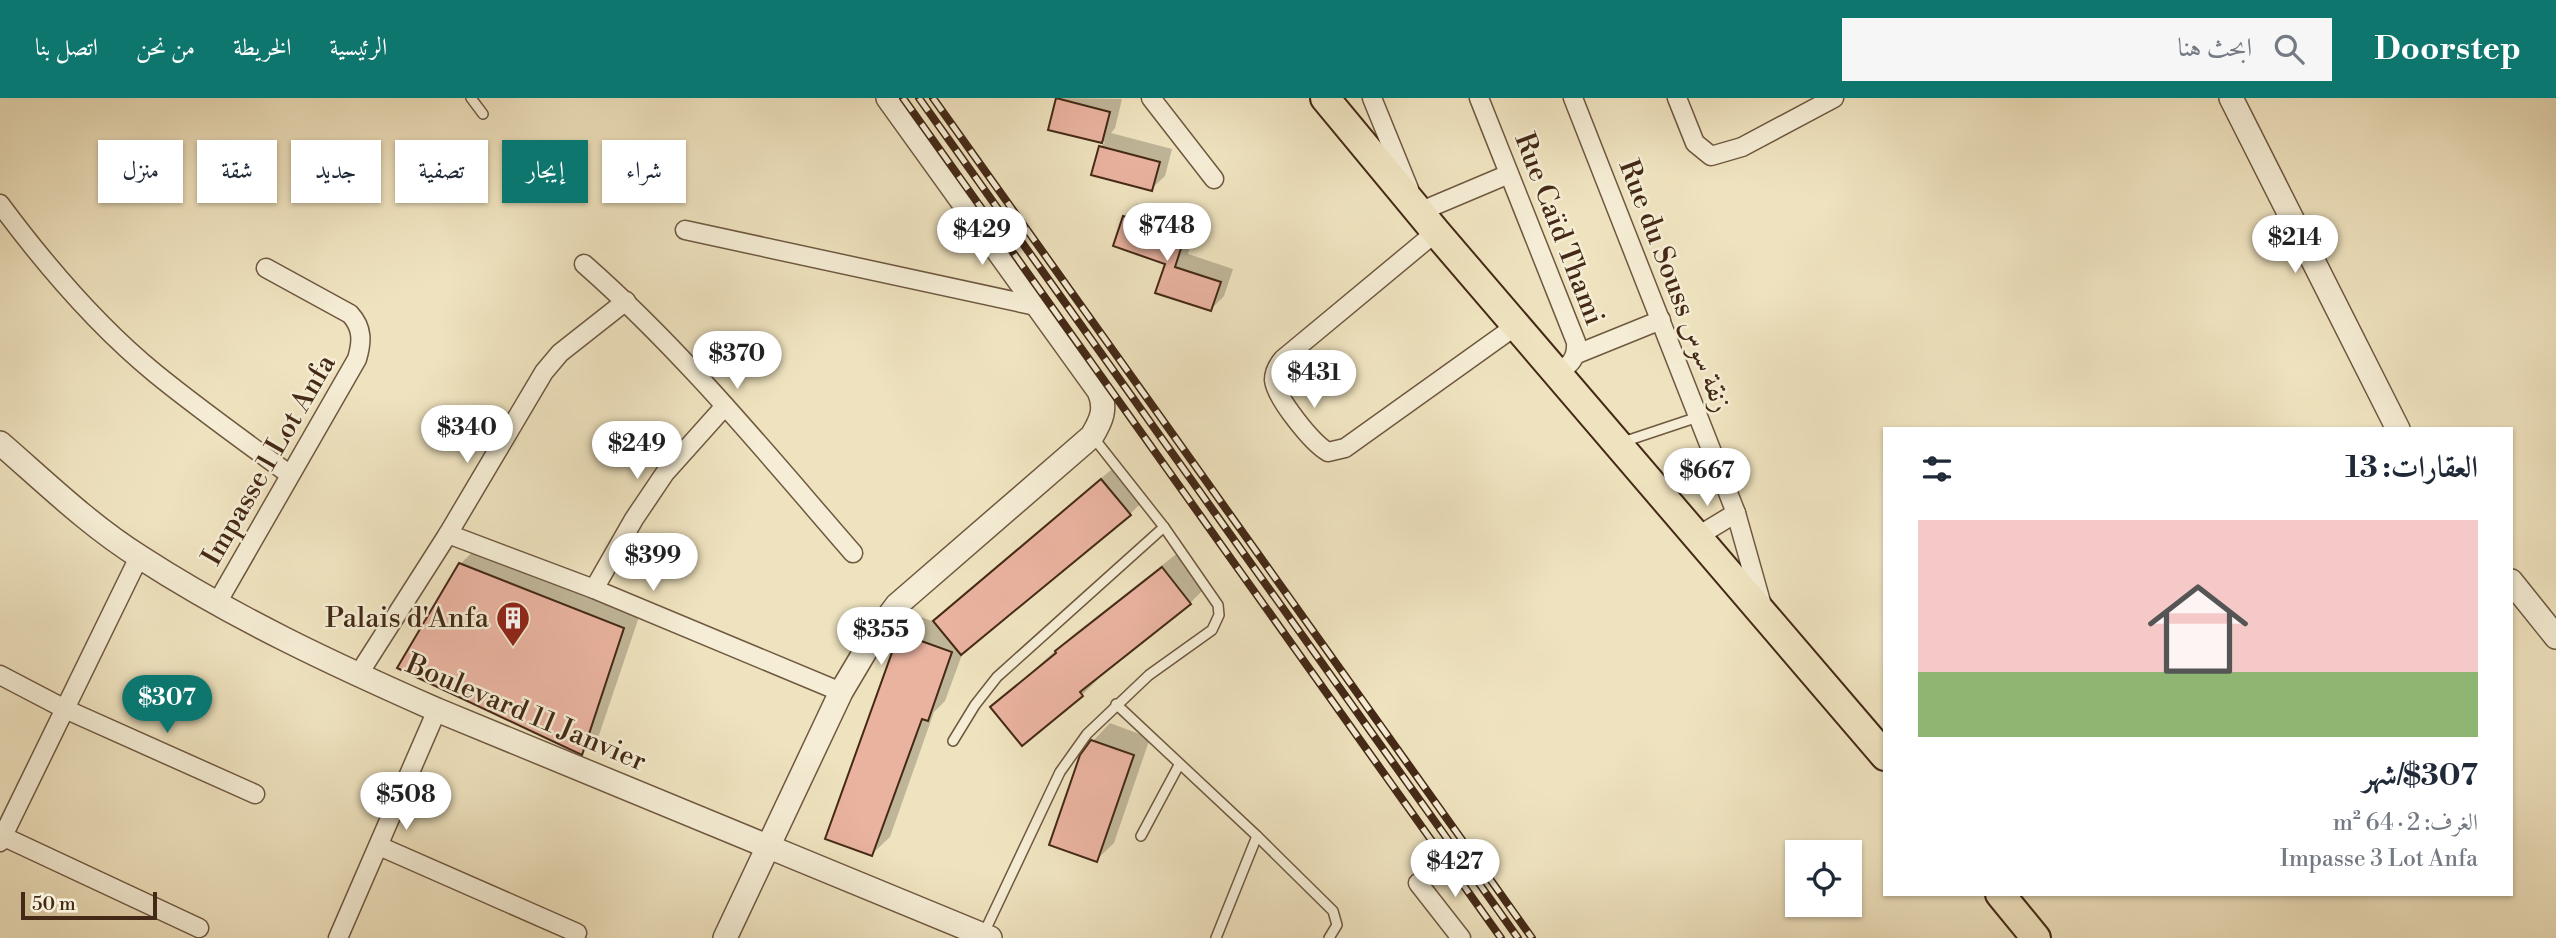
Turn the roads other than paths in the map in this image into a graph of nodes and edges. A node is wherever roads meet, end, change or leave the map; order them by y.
1 (471, 98) edge
2 (888, 98) edge
3 (1151, 98) edge
4 (1325, 98) edge
5 (1372, 98) edge
6 (1479, 98) edge
7 (1573, 98) edge
8 (1677, 98) edge
9 (1834, 98) edge
10 (2231, 98) edge
11 (483, 114) dead end
12 (1509, 174) junction
13 (1214, 179) dead end
14 (0, 204) edge
15 (1422, 215) junction
16 (685, 230) dead end
17 (584, 264) dead end
18 (266, 268) dead end
19 (626, 301) junction
20 (1036, 306) junction
21 (1661, 320) junction
22 (1517, 325) junction
23 (1567, 364) junction
24 (725, 407) junction
25 (1698, 417) junction
26 (2397, 427) edge
27 (1092, 436) junction
28 (0, 443) edge
29 (1618, 443) junction
30 (1715, 463) junction
31 (289, 474) junction
32 (1657, 488) junction
33 (1736, 513) junction
34 (1164, 527) junction
35 (448, 534) junction
36 (1698, 536) junction
37 (853, 553) dead end
38 (139, 557) junction
39 (2513, 583) edge
40 (594, 589) junction
41 (217, 603) junction
42 (1764, 614) junction
43 (2556, 637) edge
44 (0, 675) edge
45 (358, 675) junction
46 (841, 692) junction
47 (1116, 704) junction
48 (65, 709) junction
49 (437, 710) junction
50 (953, 741) dead end
51 (1883, 754) edge
52 (1179, 765) junction
53 (255, 794) dead end
54 (1141, 836) dead end
55 (1257, 836) junction
56 (1, 838) edge
57 (768, 845) junction
58 (379, 846) junction
59 (1418, 883) dead end
60 (2002, 896) edge
61 (199, 928) dead end
62 (577, 933) dead end
63 (986, 937) edge
64 (338, 938) edge
65 (725, 938) edge
66 (1216, 938) edge
67 (1329, 938) edge
68 (1461, 938) edge
69 (2036, 938) edge

1 - 11 lane
2 - 20 street
3 - 13 street
4 - 15 main road
5 - 15 street
6 - 12 street, Rue Caïd Thami
7 - 21 street, Rue du Souss زنقة سوس
8 - 9 street
10 - 26 street
12 - 15 street
12 - 23 street, Rue Caïd Thami
14 - 31 street
15 - 22 main road
15 - 22 street
16 - 20 street
17 - 19 street
18 - 31 street, Impasse 1 Lot Anfa
19 - 24 street
19 - 35 street
20 - 27 street
21 - 23 street
21 - 25 street, Rue du Souss زنقة سوس
22 - 23 main road
23 - 29 main road
24 - 37 street
24 - 40 street
25 - 29 lane
25 - 30 street, Rue du Souss زنقة سوس
27 - 34 lane
27 - 46 street
28 - 38 street, Boulevard 11 Janvier
29 - 32 main road
30 - 32 lane
30 - 33 street, Rue du Souss زنقة سوس
31 - 41 street, Impasse 1 Lot Anfa
32 - 36 main road
33 - 36 street
33 - 42 street, Rue du Souss زنقة سوس
34 - 47 lane
34 - 50 lane
35 - 40 street
35 - 45 street
36 - 42 main road
38 - 41 street, Boulevard 11 Janvier
38 - 48 street
39 - 43 street
40 - 46 street
41 - 45 street, Boulevard 11 Janvier
42 - 51 main road
44 - 48 street
45 - 49 street, Boulevard 11 Janvier
46 - 57 street
47 - 52 lane
47 - 63 lane
48 - 53 street
48 - 56 street
49 - 57 street, Boulevard 11 Janvier
49 - 58 street
52 - 54 lane
52 - 55 lane
55 - 66 lane
55 - 67 lane
56 - 61 street
57 - 63 street, Boulevard 11 Janvier
57 - 65 street
58 - 62 street
58 - 64 street
59 - 68 street
60 - 69 main road

